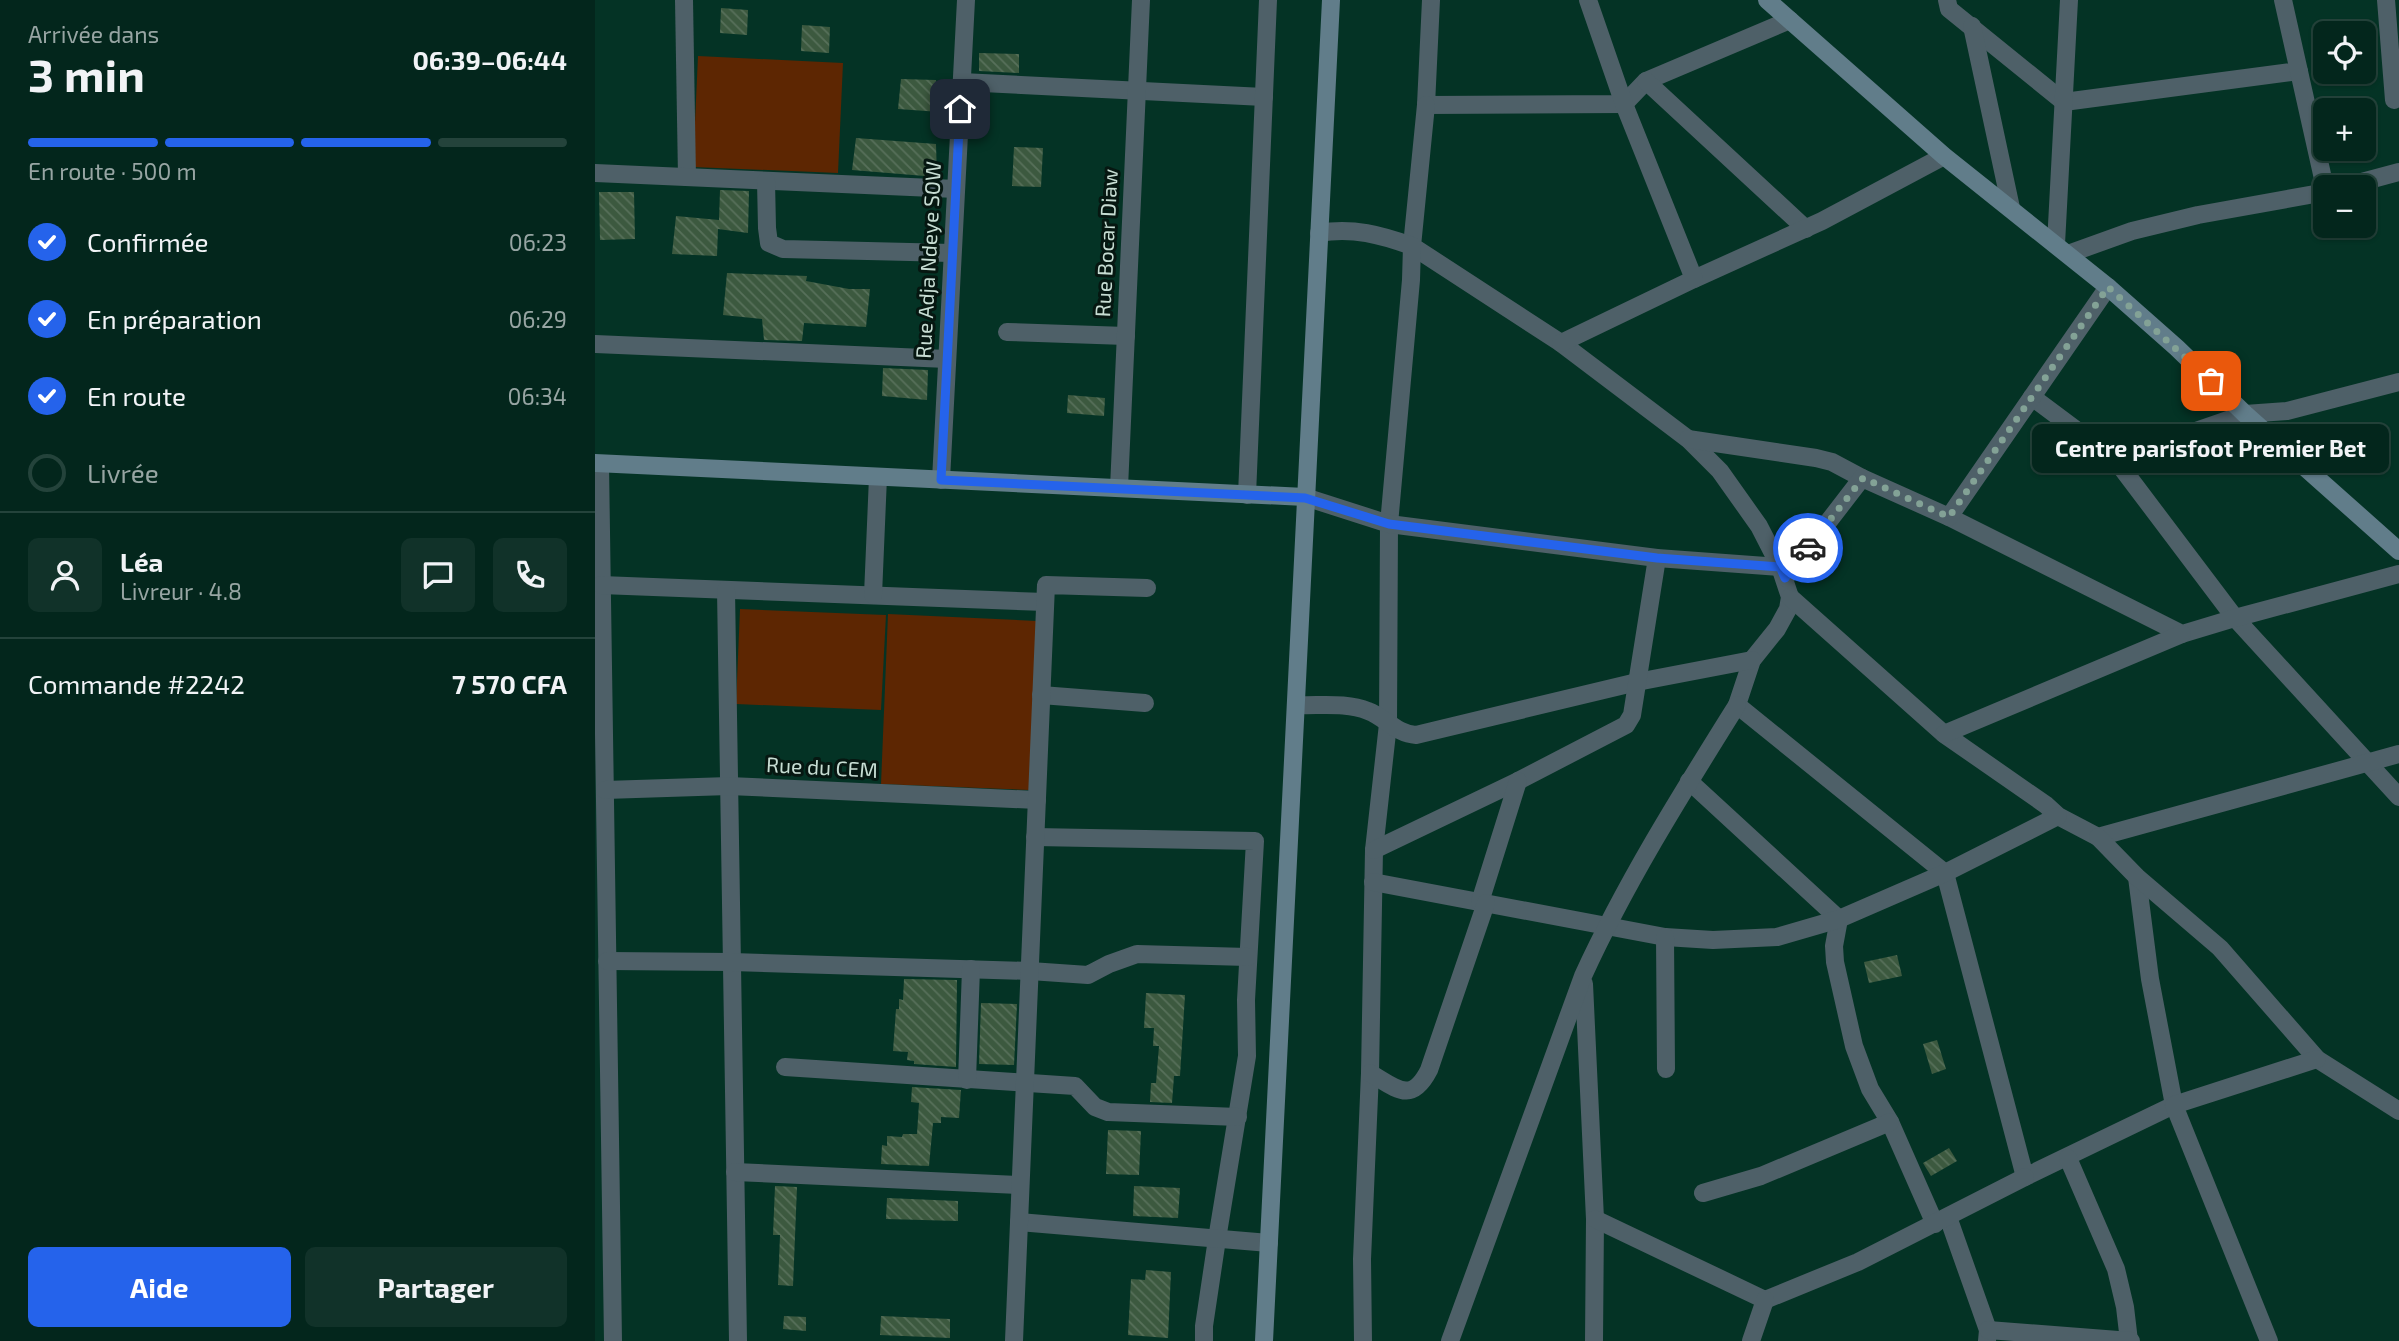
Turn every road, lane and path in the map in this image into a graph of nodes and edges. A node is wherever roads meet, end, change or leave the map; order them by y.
1 (684, 0) edge
2 (966, 0) edge
3 (1141, 0) edge
4 (1268, 0) edge
5 (1331, 0) edge
6 (1431, 0) edge
7 (1588, 0) edge
8 (1947, 0) edge
9 (2069, 0) edge
10 (2283, 0) edge
11 (2386, 0) edge
12 (1769, 1) edge
13 (1790, 20) junction
14 (1972, 26) junction
15 (2299, 72) junction
16 (1646, 81) junction
17 (961, 82) junction
18 (1137, 90) junction
19 (1264, 97) junction
20 (2394, 100) dead end
21 (2064, 103) junction
22 (1624, 104) junction
23 (1426, 105) junction
24 (1944, 156) junction
25 (2399, 172) edge
26 (595, 173) edge
27 (2322, 175) edge
28 (687, 177) junction
29 (2376, 178) edge
30 (766, 181) junction
31 (955, 189) junction
32 (2313, 194) edge
33 (2011, 208) junction
34 (1806, 229) junction
35 (1319, 233) junction
36 (1412, 246) junction
37 (2062, 249) junction
38 (952, 253) junction
39 (1694, 279) junction
40 (2108, 287) junction
41 (1007, 332) dead end
42 (1126, 336) junction
43 (595, 344) edge
44 (1561, 344) junction
45 (947, 359) junction
46 (2399, 382) edge
47 (2032, 397) junction
48 (2245, 414) junction
49 (1688, 439) junction
50 (2115, 459) junction
51 (597, 464) edge
52 (878, 477) junction
53 (1863, 478) junction
54 (941, 480) junction
55 (1119, 488) junction
56 (1247, 495) junction
57 (1305, 498) junction
58 (1949, 517) junction
59 (1389, 524) junction
60 (2399, 551) edge
61 (1657, 558) junction
62 (1782, 572) junction
63 (2399, 574) edge
64 (601, 585) junction
65 (1147, 588) dead end
66 (726, 590) junction
67 (873, 595) junction
68 (1790, 597) junction
69 (1045, 601) junction
70 (2235, 618) junction
71 (2182, 634) junction
72 (1752, 660) junction
73 (1637, 682) junction
74 (1041, 695) junction
75 (599, 698) edge
76 (1145, 702) dead end
77 (1297, 705) junction
78 (1737, 705) junction
79 (1388, 724) junction
80 (1944, 734) junction
81 (2399, 754) edge
82 (2367, 762) junction
83 (1518, 781) junction
84 (1689, 781) junction
85 (729, 786) junction
86 (605, 790) junction
87 (2399, 797) edge
88 (1037, 800) junction
89 (2058, 816) junction
90 (1035, 837) junction
91 (2098, 837) junction
92 (1374, 850) junction
93 (1945, 873) junction
94 (2137, 877) junction
95 (1373, 882) junction
96 (1483, 902) junction
97 (1839, 919) junction
98 (1606, 927) junction
99 (1665, 937) junction
100 (1248, 957) junction
101 (607, 961) junction
102 (732, 962) junction
103 (971, 969) junction
104 (1030, 971) junction
105 (1583, 976) junction
106 (602, 1057) edge
107 (2317, 1059) junction
108 (785, 1067) dead end
109 (1666, 1069) dead end
110 (1370, 1073) junction
111 (967, 1080) junction
112 (1025, 1083) junction
113 (2174, 1105) junction
114 (2399, 1111) edge
115 (1238, 1118) junction
116 (1890, 1122) junction
117 (603, 1155) edge
118 (2068, 1158) junction
119 (735, 1172) junction
120 (2025, 1177) junction
121 (1020, 1185) junction
122 (1703, 1193) dead end
123 (1595, 1219) junction
124 (1941, 1221) junction
125 (1019, 1222) junction
126 (1217, 1239) junction
127 (1269, 1243) junction
128 (603, 1262) edge
129 (1765, 1300) junction
130 (1988, 1335) edge
131 (613, 1341) edge
132 (738, 1341) edge
133 (1014, 1341) edge
134 (1204, 1341) edge
135 (1264, 1341) edge
136 (1363, 1341) edge
137 (1450, 1341) edge
138 (1594, 1341) edge
139 (1751, 1341) edge
140 (2130, 1341) edge
141 (2269, 1341) edge

1 - 28 street
2 - 17 street, Rue Adja Ndeye SOW
3 - 18 street, Rue Bocar Diaw
4 - 19 street
5 - 35 street
6 - 23 street
7 - 22 street
8 - 14 street
9 - 21 street
10 - 15 street
11 - 20 street
12 - 13 street
13 - 16 street
13 - 24 street
14 - 21 street
14 - 33 street
15 - 21 street
15 - 27 street
16 - 22 street
16 - 34 street
17 - 18 street
17 - 31 street, Rue Adja Ndeye SOW
18 - 19 street
18 - 42 street, Rue Bocar Diaw
19 - 56 street
21 - 37 street
22 - 23 street
22 - 39 street
23 - 36 street
24 - 33 street
24 - 34 street
25 - 29 street
26 - 28 street
28 - 30 street
30 - 31 street
30 - 38 street
31 - 38 street, Rue Adja Ndeye SOW
32 - 37 street
33 - 37 street
34 - 39 street
35 - 36 street
35 - 57 street
36 - 44 street
36 - 59 street
37 - 40 street
38 - 45 street, Rue Adja Ndeye SOW
39 - 44 street
40 - 47 street
40 - 48 street
41 - 42 street
42 - 55 street, Rue Bocar Diaw
43 - 45 street
44 - 49 street
45 - 54 street, Rue Adja Ndeye SOW
46 - 48 street
47 - 50 street
47 - 58 street
48 - 50 street
48 - 60 street
49 - 53 street
49 - 62 street
50 - 70 street
51 - 52 street
51 - 64 street
52 - 54 street
52 - 67 street
53 - 58 street
53 - 62 street
54 - 55 street
55 - 56 street
56 - 57 street
57 - 59 street
57 - 77 street
58 - 71 street
59 - 61 street
59 - 79 street
61 - 62 street
61 - 73 street
62 - 68 street
63 - 70 street
64 - 66 street
64 - 75 street
65 - 69 street
66 - 67 street
66 - 85 street
67 - 69 street
68 - 72 street
68 - 80 street
69 - 74 street
70 - 71 street
70 - 82 street
71 - 80 street
72 - 73 street
72 - 78 street
73 - 79 street
73 - 83 street
74 - 76 street
74 - 88 street
75 - 86 street
77 - 79 street
77 - 127 street
78 - 84 street
78 - 93 street
79 - 92 street
80 - 89 street
81 - 82 street
82 - 87 street
82 - 91 street
83 - 92 street
83 - 96 street
84 - 97 street
84 - 98 street
85 - 86 street, Rue du CEM
85 - 88 street, Rue du CEM
85 - 102 street
86 - 101 street
88 - 90 street
89 - 91 street
89 - 93 street
90 - 100 street
90 - 104 street
91 - 94 street
92 - 95 street
93 - 97 street
93 - 120 street
94 - 107 street
94 - 113 street
95 - 96 street
95 - 110 street
96 - 98 street
96 - 110 street
97 - 99 street
97 - 116 street
98 - 99 street
98 - 105 street
99 - 109 street
100 - 104 street
100 - 115 street
101 - 102 street
101 - 106 street
102 - 103 street
102 - 119 street
103 - 104 street
103 - 111 street
104 - 112 street
105 - 123 street
105 - 137 street
106 - 117 street
107 - 113 street
107 - 114 street
108 - 111 street
110 - 136 street
111 - 112 street
112 - 115 street
112 - 121 street
113 - 118 street
113 - 141 street
115 - 126 street
116 - 122 street
116 - 124 street
117 - 128 street
118 - 120 street
118 - 140 street
119 - 121 street
119 - 132 street
120 - 124 street
121 - 125 street
123 - 129 street
123 - 138 street
124 - 129 street
124 - 130 street
125 - 126 street
125 - 133 street
126 - 127 street
126 - 134 street
127 - 135 street
128 - 131 street
129 - 139 street
130 - 140 street

